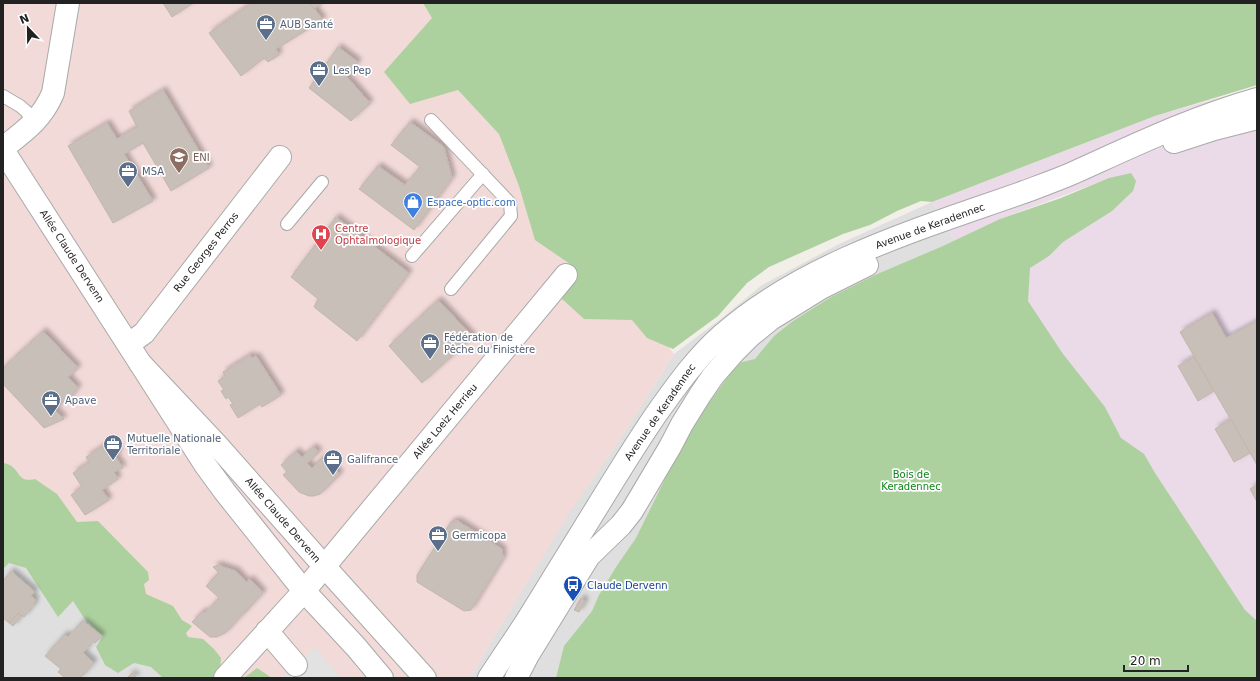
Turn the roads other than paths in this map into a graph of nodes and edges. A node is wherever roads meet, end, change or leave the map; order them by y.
1 (68, 3) edge
2 (3, 96) edge
3 (1257, 99) edge
4 (1257, 118) edge
5 (431, 120) dead end
6 (33, 124) junction
7 (3, 149) edge
8 (280, 157) dead end
9 (483, 174) junction
10 (1072, 174) junction
11 (322, 182) dead end
12 (1024, 192) junction
13 (287, 224) dead end
14 (412, 256) dead end
15 (566, 275) dead end
16 (451, 289) dead end
17 (129, 344) junction
18 (140, 363) junction
19 (324, 566) junction
20 (304, 591) junction
21 (267, 631) junction
22 (296, 664) dead end
23 (225, 678) edge
24 (382, 678) edge
25 (425, 678) edge
26 (489, 678) edge
27 (516, 678) edge

1 - 6 street
2 - 6 lane
3 - 10 street, Avenue de Keradennec
4 - 10 street, Avenue de Keradennec
5 - 9 lane
6 - 7 street
7 - 17 street, Allée Claude Dervenn
8 - 17 street, Rue Georges Perros
9 - 14 lane
9 - 16 lane
10 - 12 street, Avenue de Keradennec
11 - 13 lane
12 - 26 street, Avenue de Keradennec
12 - 27 street, Avenue de Keradennec
15 - 19 street, Allée Loeiz Herrieu
17 - 18 street, Allée Claude Dervenn
18 - 19 street, Allée Claude Dervenn
18 - 20 street, Allée Claude Dervenn
19 - 20 street, Allée Loeiz Herrieu
19 - 25 street, Allée Claude Dervenn
20 - 21 street, Allée Loeiz Herrieu
20 - 24 street, Allée Claude Dervenn
21 - 22 street
21 - 23 street, Allée Loeiz Herrieu

